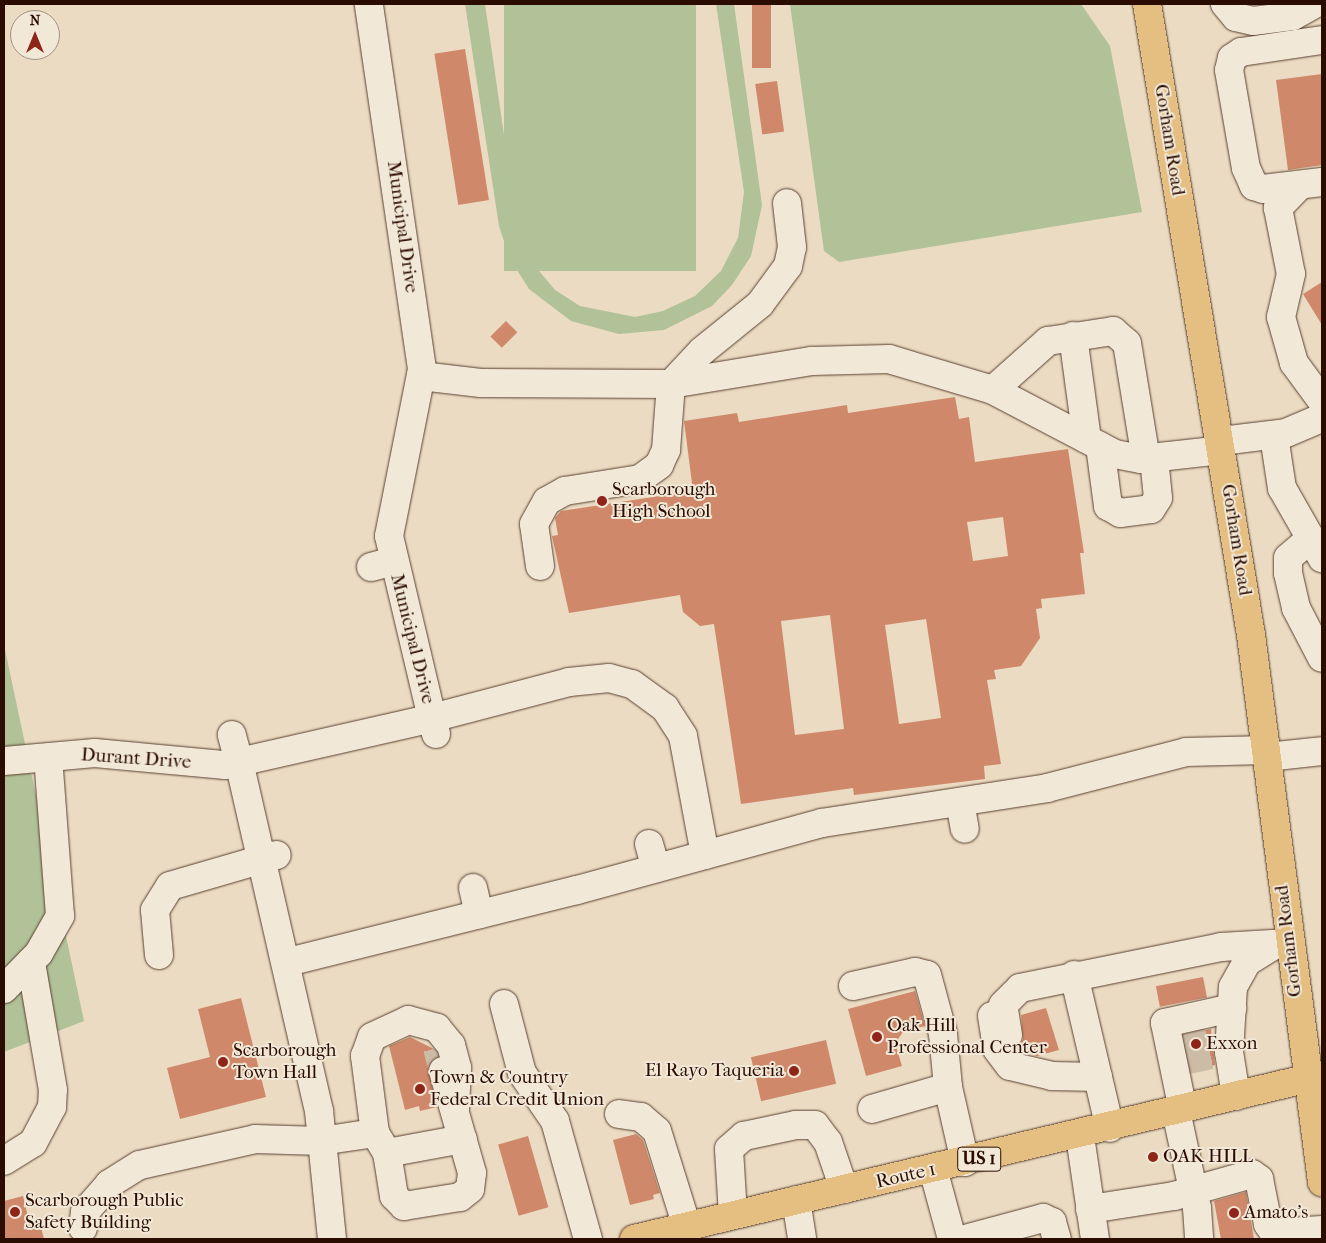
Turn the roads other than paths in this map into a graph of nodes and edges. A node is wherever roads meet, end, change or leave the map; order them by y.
1 (369, 4) edge
2 (1147, 4) edge
3 (1296, 5) edge
4 (1232, 6) edge
5 (1322, 40) edge
6 (1316, 184) edge
7 (787, 203) dead end
8 (1073, 336) junction
9 (420, 376) junction
10 (671, 384) junction
11 (993, 390) junction
12 (1322, 401) edge
13 (1322, 418) edge
14 (1274, 436) junction
15 (1093, 443) junction
16 (1221, 446) junction
17 (1150, 458) junction
18 (1317, 548) edge
19 (540, 566) dead end
20 (1322, 658) edge
21 (434, 727) junction
22 (232, 735) dead end
23 (1322, 752) edge
24 (1267, 754) junction
25 (48, 757) junction
26 (4, 761) edge
27 (239, 762) junction
28 (960, 802) junction
29 (965, 829) dead end
30 (270, 857) junction
31 (720, 858) junction
32 (1282, 944) junction
33 (159, 955) dead end
34 (31, 962) junction
35 (288, 962) junction
36 (1074, 975) junction
37 (853, 986) dead end
38 (4, 989) edge
39 (504, 1004) dead end
40 (398, 1023) junction
41 (1223, 1035) junction
42 (1016, 1052) junction
43 (1098, 1077) junction
44 (1314, 1077) edge
45 (948, 1088) junction
46 (1236, 1096) junction
47 (455, 1109) junction
48 (872, 1109) dead end
49 (1180, 1111) junction
50 (619, 1114) dead end
51 (1110, 1128) junction
52 (1080, 1136) junction
53 (463, 1139) junction
54 (321, 1141) junction
55 (381, 1143) junction
56 (4, 1161) edge
57 (965, 1162) junction
58 (933, 1170) junction
59 (1322, 1182) edge
60 (844, 1189) junction
61 (1194, 1189) junction
62 (796, 1200) junction
63 (1090, 1209) junction
64 (733, 1215) junction
65 (687, 1227) junction
66 (83, 1228) dead end
67 (1322, 1230) edge
68 (332, 1239) edge
69 (588, 1239) edge
70 (634, 1239) edge
71 (802, 1239) edge
72 (952, 1239) edge
73 (965, 1239) edge
74 (1057, 1239) edge
75 (1095, 1239) edge
76 (1199, 1239) edge

1 - 9 street, Municipal Drive
2 - 16 main road, Gorham Road
3 - 4 street
5 - 6 street
6 - 12 street
7 - 10 street
8 - 11 street
8 - 15 street
8 - 17 street
9 - 10 street
9 - 21 street, Municipal Drive
10 - 11 street
10 - 19 street
11 - 15 street
13 - 14 street
14 - 16 street
14 - 18 street
15 - 17 street
15 - 17 street
16 - 17 street
16 - 24 main road, Gorham Road
18 - 20 street
21 - 27 street, Municipal Drive
21 - 31 street
22 - 27 street
23 - 24 street
24 - 28 street
24 - 32 main road, Gorham Road
25 - 26 street, Durant Drive
25 - 27 street, Durant Drive
25 - 34 street
27 - 30 street
28 - 29 street
28 - 31 street
30 - 33 street
30 - 35 street
31 - 35 street
32 - 36 street
32 - 41 street
32 - 44 main road, Gorham Road
34 - 38 street
34 - 56 street
35 - 54 street
36 - 42 street
36 - 42 street
36 - 43 street
37 - 45 street
39 - 69 street
40 - 47 street
40 - 47 street
40 - 55 street
41 - 46 street
41 - 49 street
42 - 43 street
43 - 51 street
44 - 46 main road, Route 1 / US 1
44 - 59 main road, Gorham Road
45 - 48 street
45 - 57 street
46 - 49 main road, Route 1 / US 1
47 - 53 street
49 - 51 main road, Route 1 / US 1
49 - 61 street
50 - 65 street
51 - 52 main road, Route 1 / US 1
52 - 57 main road, Route 1 / US 1
52 - 63 street
53 - 55 street
53 - 55 street
54 - 55 street
54 - 66 street
54 - 68 street
57 - 58 main road, Route 1 / US 1
58 - 60 main road, Route 1 / US 1
58 - 72 street
60 - 62 main road, Route 1 / US 1
60 - 64 street
61 - 63 street
61 - 67 street
61 - 76 street
62 - 64 main road, Route 1 / US 1
62 - 71 street
63 - 75 street
64 - 65 main road, Route 1 / US 1
65 - 70 main road, Route 1 / US 1
73 - 74 street

